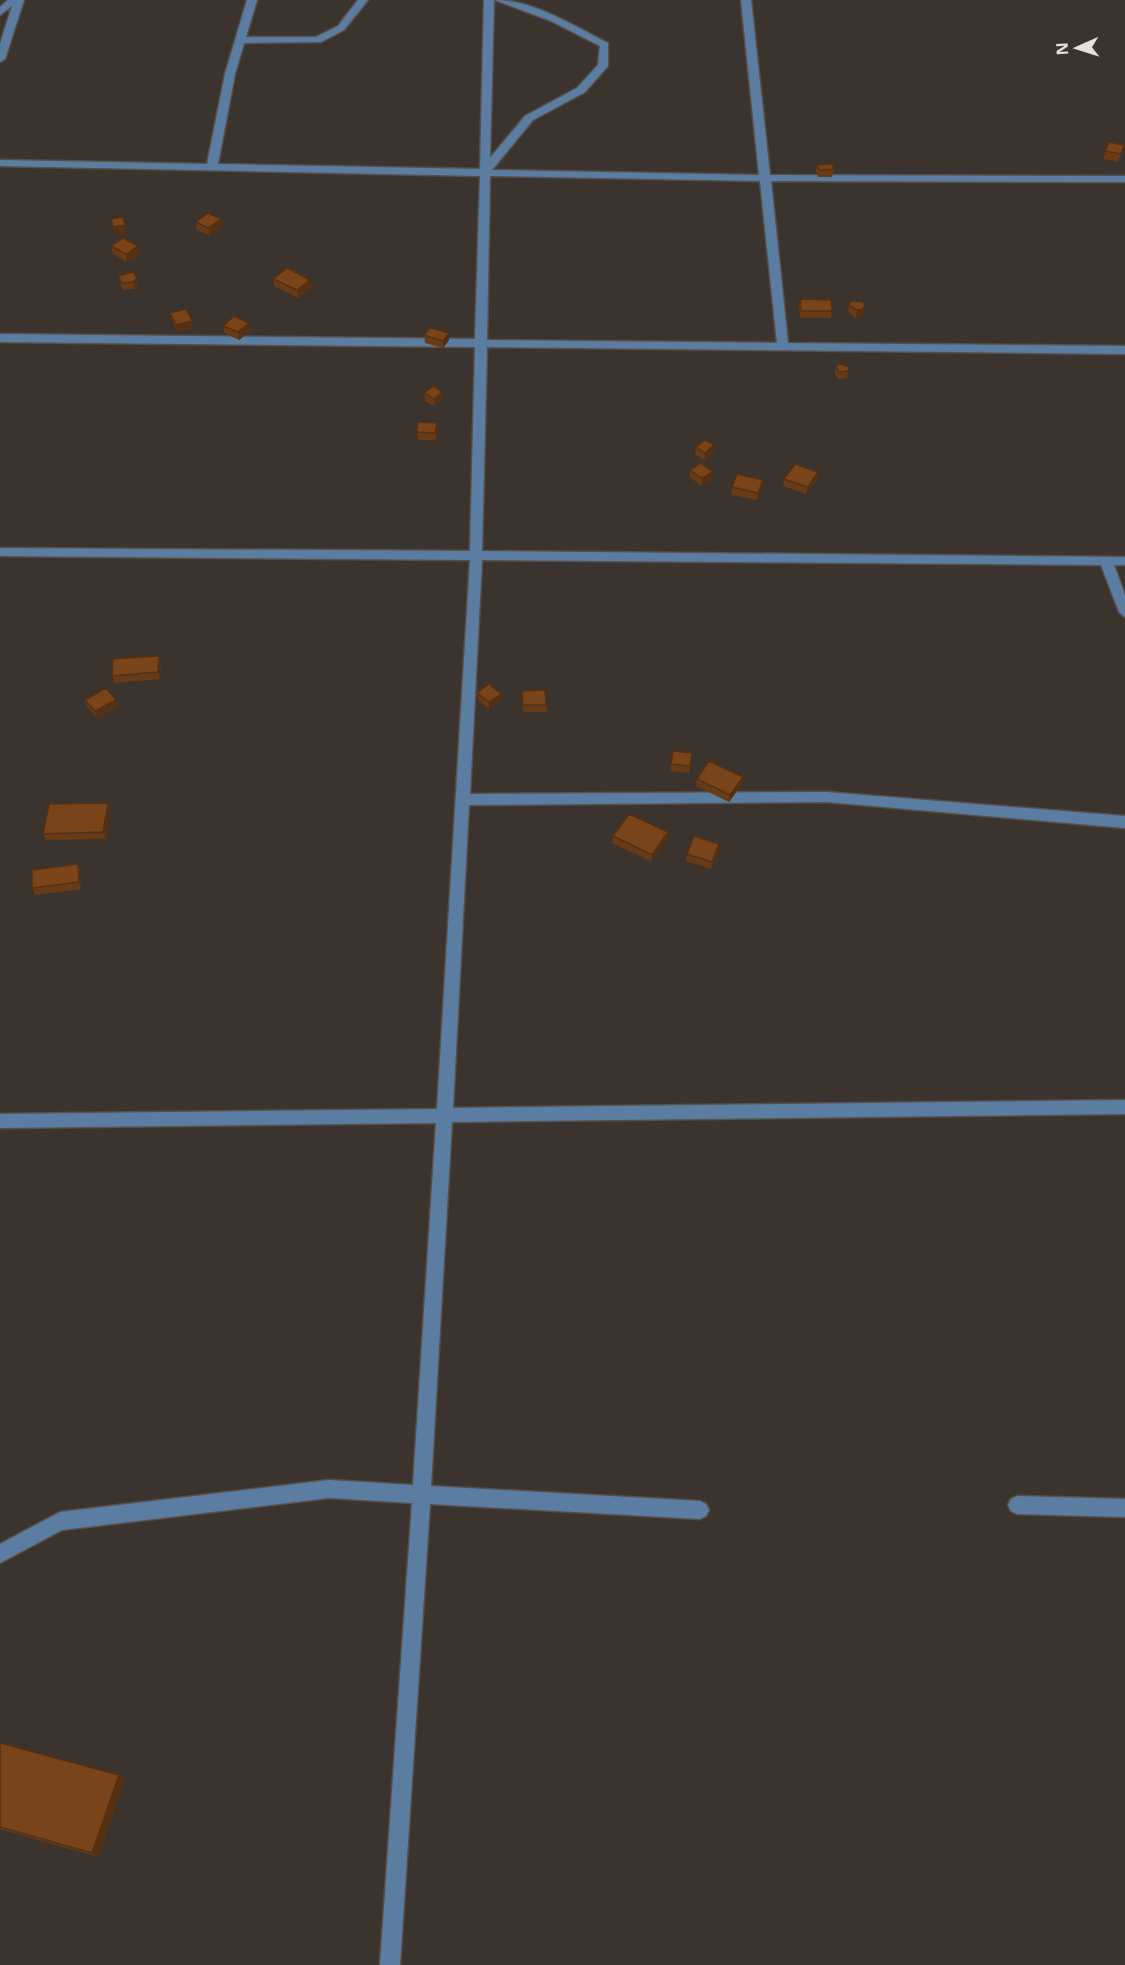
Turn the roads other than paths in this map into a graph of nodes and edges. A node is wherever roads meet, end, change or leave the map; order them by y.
1 (14, 0) edge
2 (20, 0) edge
3 (252, 0) edge
4 (363, 0) edge
5 (489, 0) edge
6 (500, 0) edge
7 (746, 0) edge
8 (0, 12) edge
9 (241, 40) junction
10 (0, 58) edge
11 (0, 163) edge
12 (212, 166) junction
13 (485, 171) junction
14 (765, 178) junction
15 (1125, 179) edge
16 (0, 338) edge
17 (481, 343) junction
18 (783, 346) junction
19 (1125, 350) edge
20 (0, 552) edge
21 (476, 557) junction
22 (1125, 561) edge
23 (1106, 562) junction
24 (1125, 612) edge
25 (463, 800) junction
26 (1125, 822) edge
27 (1125, 1107) edge
28 (445, 1114) junction
29 (0, 1121) edge
30 (422, 1494) junction
31 (1017, 1505) dead end
32 (1125, 1508) edge
33 (700, 1510) dead end
34 (0, 1554) edge
35 (390, 1965) edge

1 - 8 street
2 - 10 street
3 - 9 street
4 - 9 street
5 - 13 street
6 - 13 street
7 - 14 street
9 - 12 street
11 - 12 street
12 - 13 street
13 - 14 street
13 - 17 street
14 - 15 street
14 - 18 street
16 - 17 street
17 - 18 street
17 - 21 street
18 - 19 street
20 - 21 street
21 - 23 street
21 - 25 street
22 - 23 street
23 - 24 street
25 - 26 street
25 - 28 street
27 - 28 street
28 - 29 street
28 - 30 street
30 - 33 street
30 - 34 street
30 - 35 street
31 - 32 street

